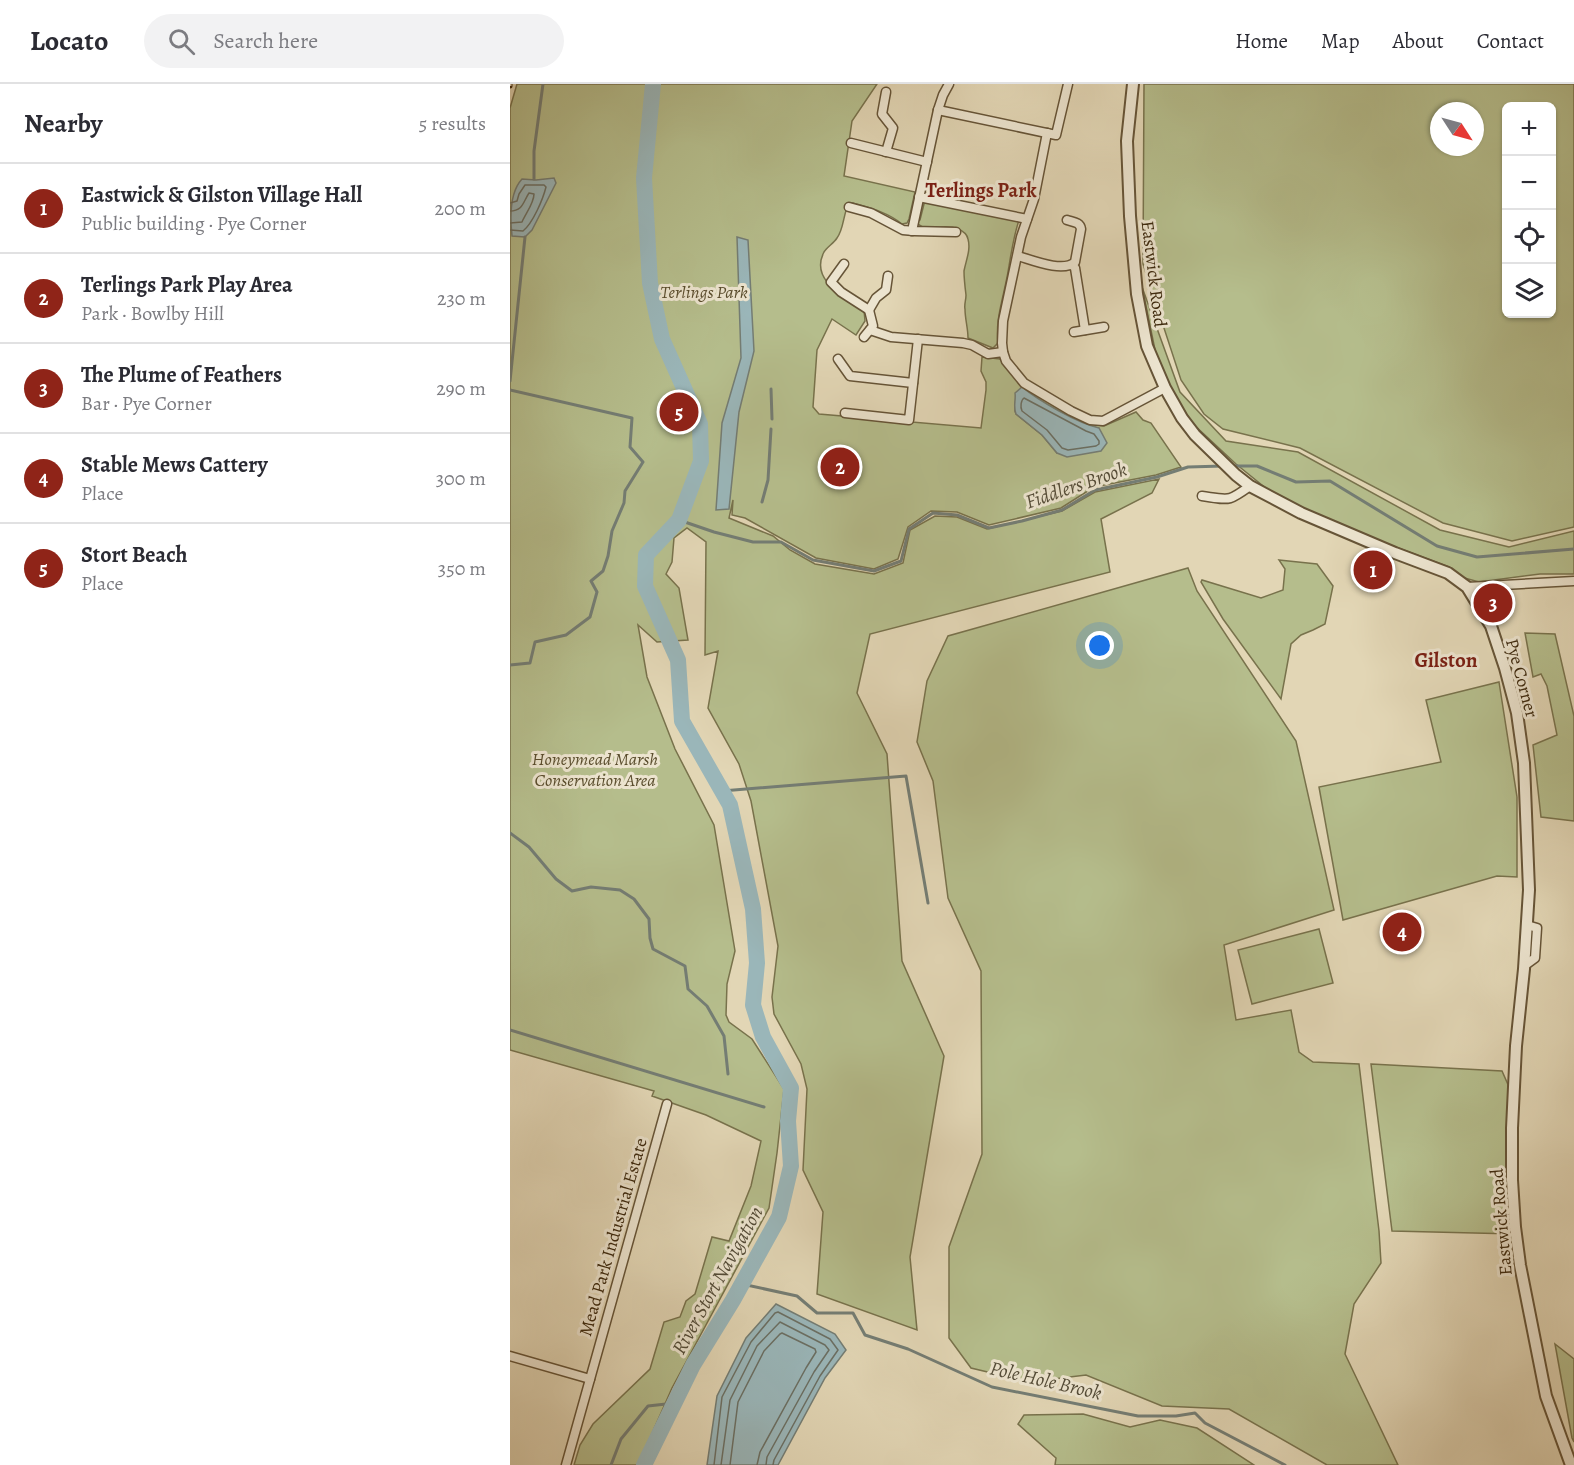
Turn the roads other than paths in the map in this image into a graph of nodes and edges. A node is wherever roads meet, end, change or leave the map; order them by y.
1 (950, 84) edge
2 (1068, 84) edge
3 (1133, 84) edge
4 (886, 92) dead end
5 (938, 110) junction
6 (1051, 134) junction
7 (851, 143) dead end
8 (886, 152) junction
9 (927, 162) junction
10 (919, 197) junction
11 (849, 207) dead end
12 (1027, 219) junction
13 (1067, 220) dead end
14 (912, 231) junction
15 (956, 232) dead end
16 (1018, 256) junction
17 (844, 264) dead end
18 (1072, 265) junction
19 (888, 276) dead end
20 (869, 310) junction
21 (1104, 327) dead end
22 (1085, 330) junction
23 (1074, 332) dead end
24 (918, 339) junction
25 (1003, 352) junction
26 (838, 359) dead end
27 (913, 383) junction
28 (1165, 388) junction
29 (845, 413) dead end
30 (1236, 475) joint
31 (1250, 486) junction
32 (1202, 496) dead end
33 (1574, 581) edge
34 (1467, 587) junction
35 (1524, 968) joint
36 (667, 1104) dead end
37 (510, 1356) edge
38 (590, 1379) junction
39 (566, 1465) edge
40 (1571, 1465) edge

1 - 5 street
2 - 6 street
3 - 28 street, Eastwick Road
4 - 8 street
5 - 6 street
5 - 9 street
6 - 12 street
7 - 8 street
8 - 9 street
9 - 10 street
10 - 12 street
10 - 14 street
11 - 14 street
12 - 16 street
13 - 18 street
14 - 15 street
16 - 18 street
16 - 25 street
17 - 20 street
18 - 22 street
19 - 20 street
20 - 24 street
21 - 22 street
22 - 23 street
24 - 25 street
24 - 27 street
25 - 28 street
26 - 27 street
27 - 29 street
28 - 30 street, Eastwick Road
30 - 31 street, Pye Corner
31 - 32 street
31 - 34 street, Pye Corner
33 - 34 street
34 - 35 street, Pye Corner
35 - 40 street, Eastwick Road
36 - 38 street, Mead Park Industrial Estate
37 - 38 street
38 - 39 street, Mead Park Industrial Estate

